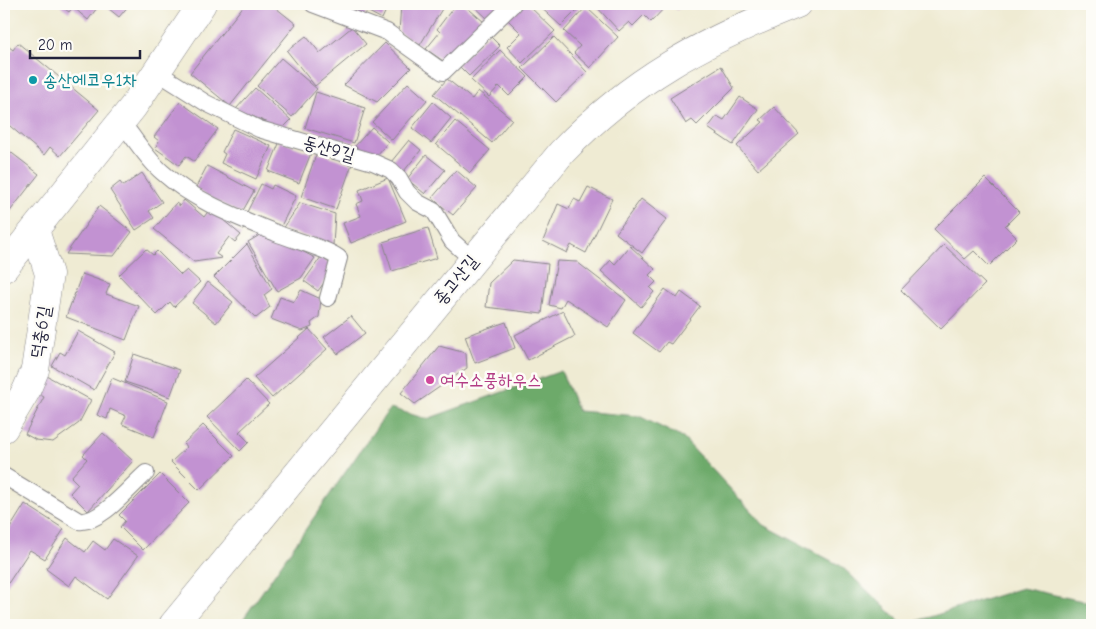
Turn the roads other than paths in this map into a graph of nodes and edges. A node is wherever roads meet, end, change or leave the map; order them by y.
1 (202, 4) edge
2 (313, 4) edge
3 (513, 4) edge
4 (797, 4) edge
5 (769, 9) edge
6 (157, 72) junction
7 (121, 121) junction
8 (36, 230) junction
9 (473, 260) junction
10 (4, 268) edge
11 (328, 298) dead end
12 (4, 428) edge
13 (146, 473) dead end
14 (4, 476) edge
15 (173, 625) edge

1 - 6 street
2 - 3 lane
4 - 5 street, 종고산길
5 - 9 street, 종고산길
6 - 7 street
6 - 9 lane, 동산9길
7 - 8 street
7 - 11 lane
8 - 10 street
8 - 12 street, 덕충6길
9 - 15 street, 종고산길
13 - 14 lane

